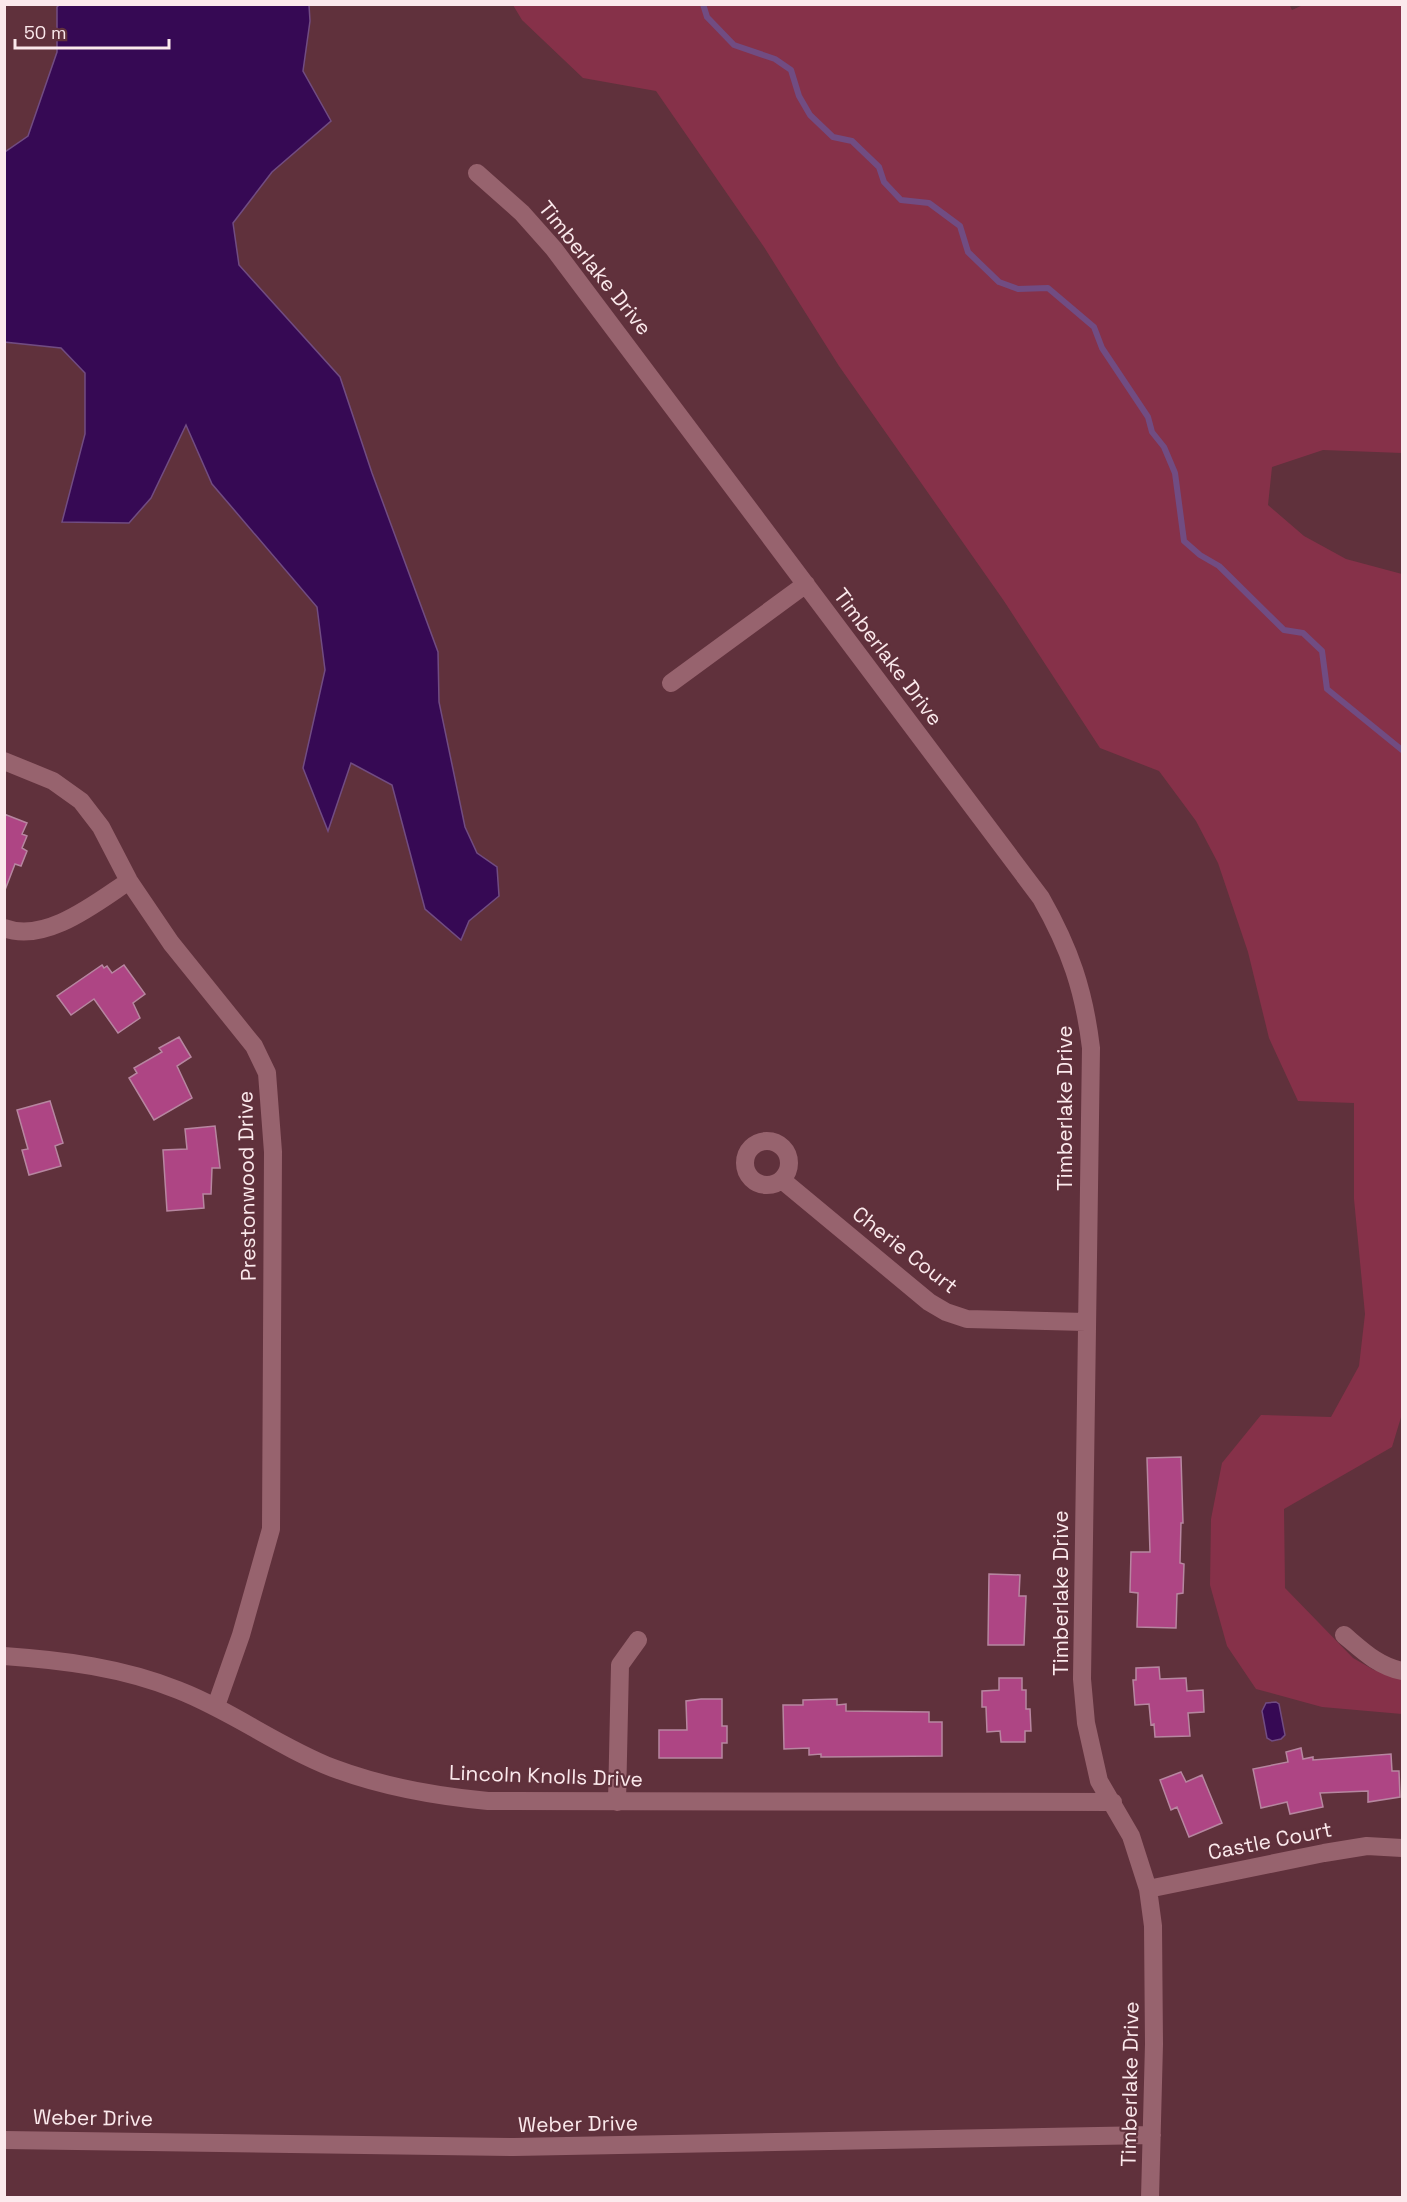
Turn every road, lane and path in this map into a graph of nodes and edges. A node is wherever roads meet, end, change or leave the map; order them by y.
1 (477, 172) dead end
2 (806, 584) junction
3 (671, 683) dead end
4 (4, 761) edge
5 (129, 880) junction
6 (4, 928) edge
7 (782, 1180) dead end
8 (1086, 1322) junction
9 (1344, 1635) dead end
10 (638, 1640) dead end
11 (4, 1656) edge
12 (1402, 1671) edge
13 (216, 1706) junction
14 (616, 1802) junction
15 (1113, 1802) junction
16 (1402, 1848) edge
17 (1148, 1889) junction
18 (1152, 2134) junction
19 (4, 2140) edge
20 (1150, 2198) edge

1 - 2 street, Timberlake Drive
2 - 3 street
2 - 8 street, Timberlake Drive
4 - 5 street, Prestonwood Drive
5 - 6 street
5 - 13 street, Prestonwood Drive
7 - 8 street, Cherie Court
8 - 15 street, Timberlake Drive
9 - 12 street
10 - 14 street
11 - 13 street, Lincoln Knolls Drive
13 - 14 street, Lincoln Knolls Drive
14 - 15 street, Lincoln Knolls Drive
15 - 17 street, Timberlake Drive
16 - 17 street, Castle Court
17 - 18 street, Timberlake Drive
18 - 19 street, Weber Drive
18 - 20 street, Timberlake Drive

